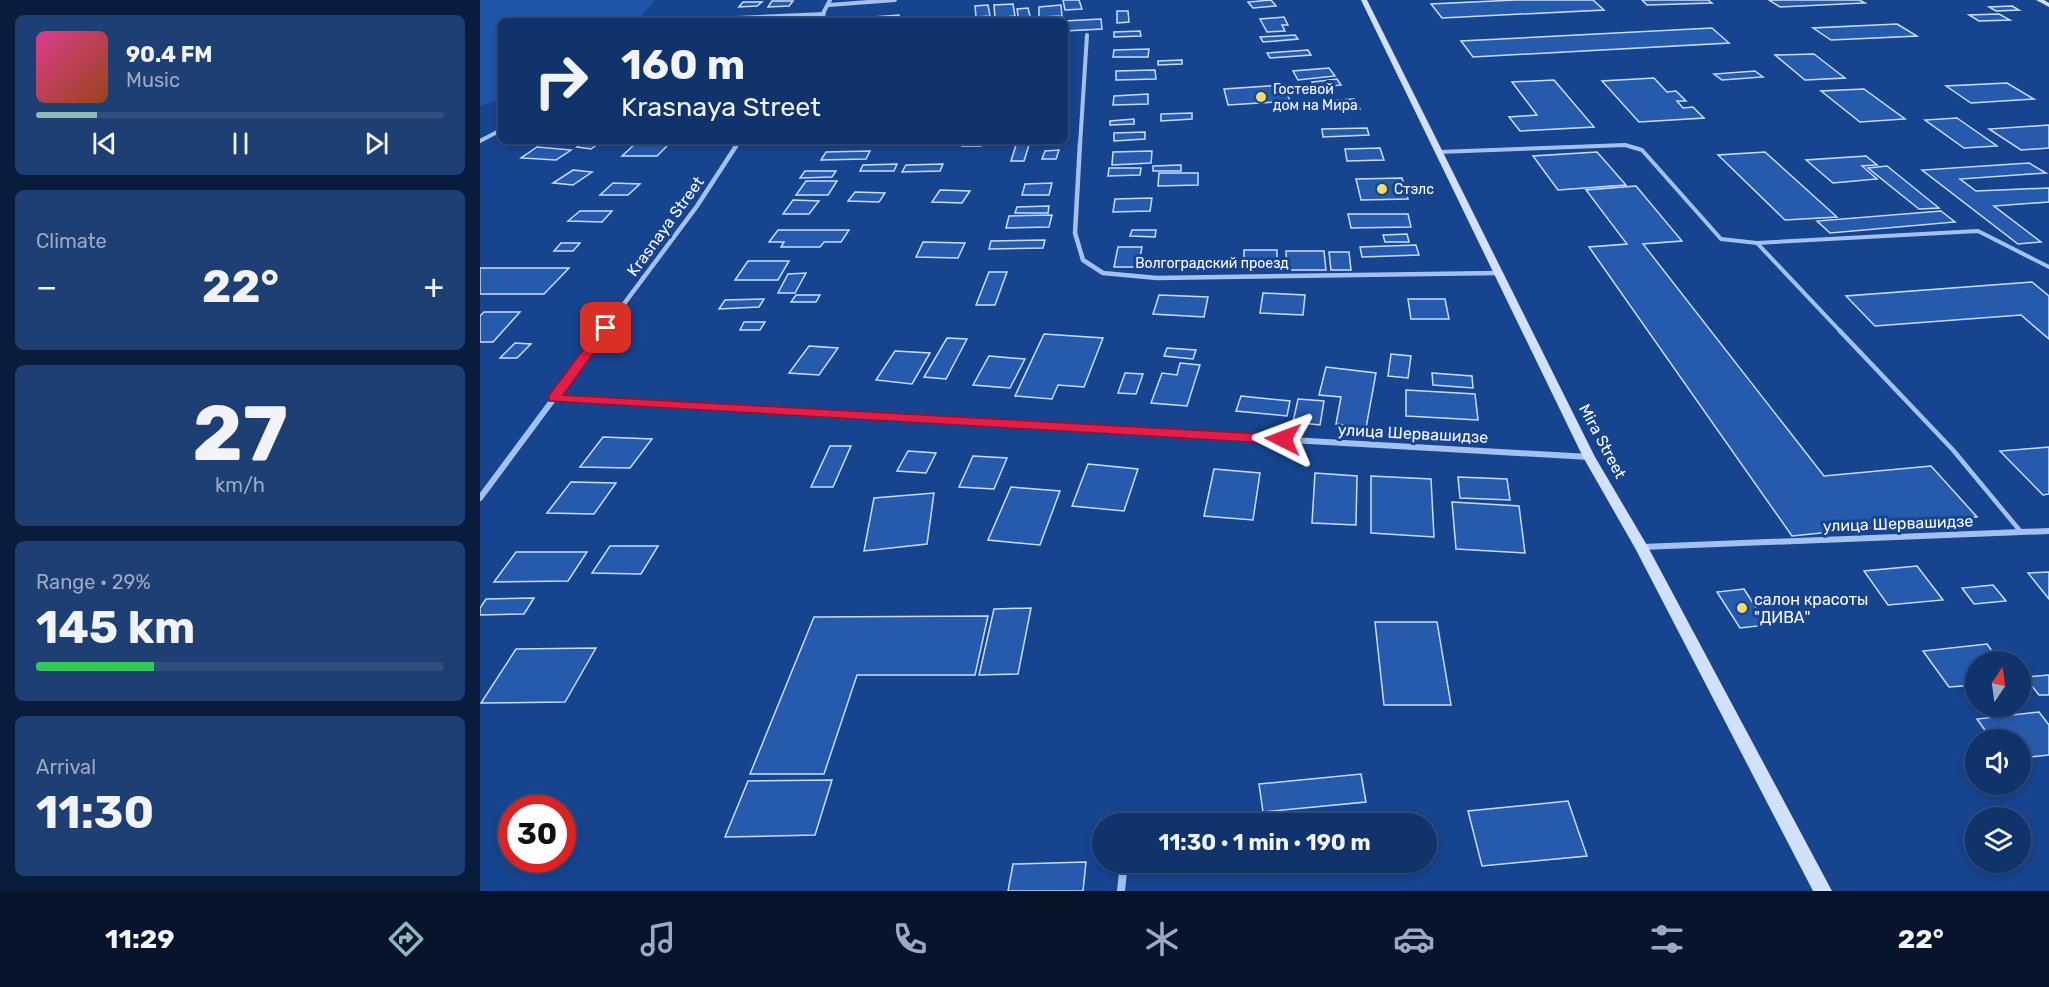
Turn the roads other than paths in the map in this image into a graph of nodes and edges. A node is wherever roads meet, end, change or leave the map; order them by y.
1 (895, 0) edge
2 (1364, 0) edge
3 (2039, 0) edge
4 (829, 2) edge
5 (2049, 5) edge
6 (824, 14) junction
7 (723, 18) edge
8 (821, 18) edge
9 (1087, 35) dead end
10 (498, 132) edge
11 (480, 141) edge
12 (738, 144) edge
13 (1439, 152) junction
14 (1757, 243) junction
15 (2049, 267) edge
16 (1498, 273) junction
17 (553, 398) junction
18 (1589, 457) junction
19 (483, 491) edge
20 (480, 498) edge
21 (2049, 531) edge
22 (2021, 532) junction
23 (1641, 547) junction
24 (1122, 873) edge
25 (1120, 891) edge
26 (1823, 891) edge

1 - 4 street
2 - 13 street, Mira Street
3 - 5 street
4 - 6 street
6 - 7 street
6 - 8 street
9 - 16 street, Волгоградский проезд
10 - 11 street
12 - 17 street, Krasnaya Street
13 - 14 lane
13 - 16 street, Mira Street
14 - 15 lane
14 - 22 lane
16 - 18 street, Mira Street
17 - 18 street, улица Шервашидзе
17 - 19 street, Krasnaya Street
18 - 23 street, Mira Street
19 - 20 street, Krasnaya Street
21 - 22 street, улица Шервашидзе
22 - 23 street, улица Шервашидзе
23 - 26 street, Mira Street
24 - 25 street

